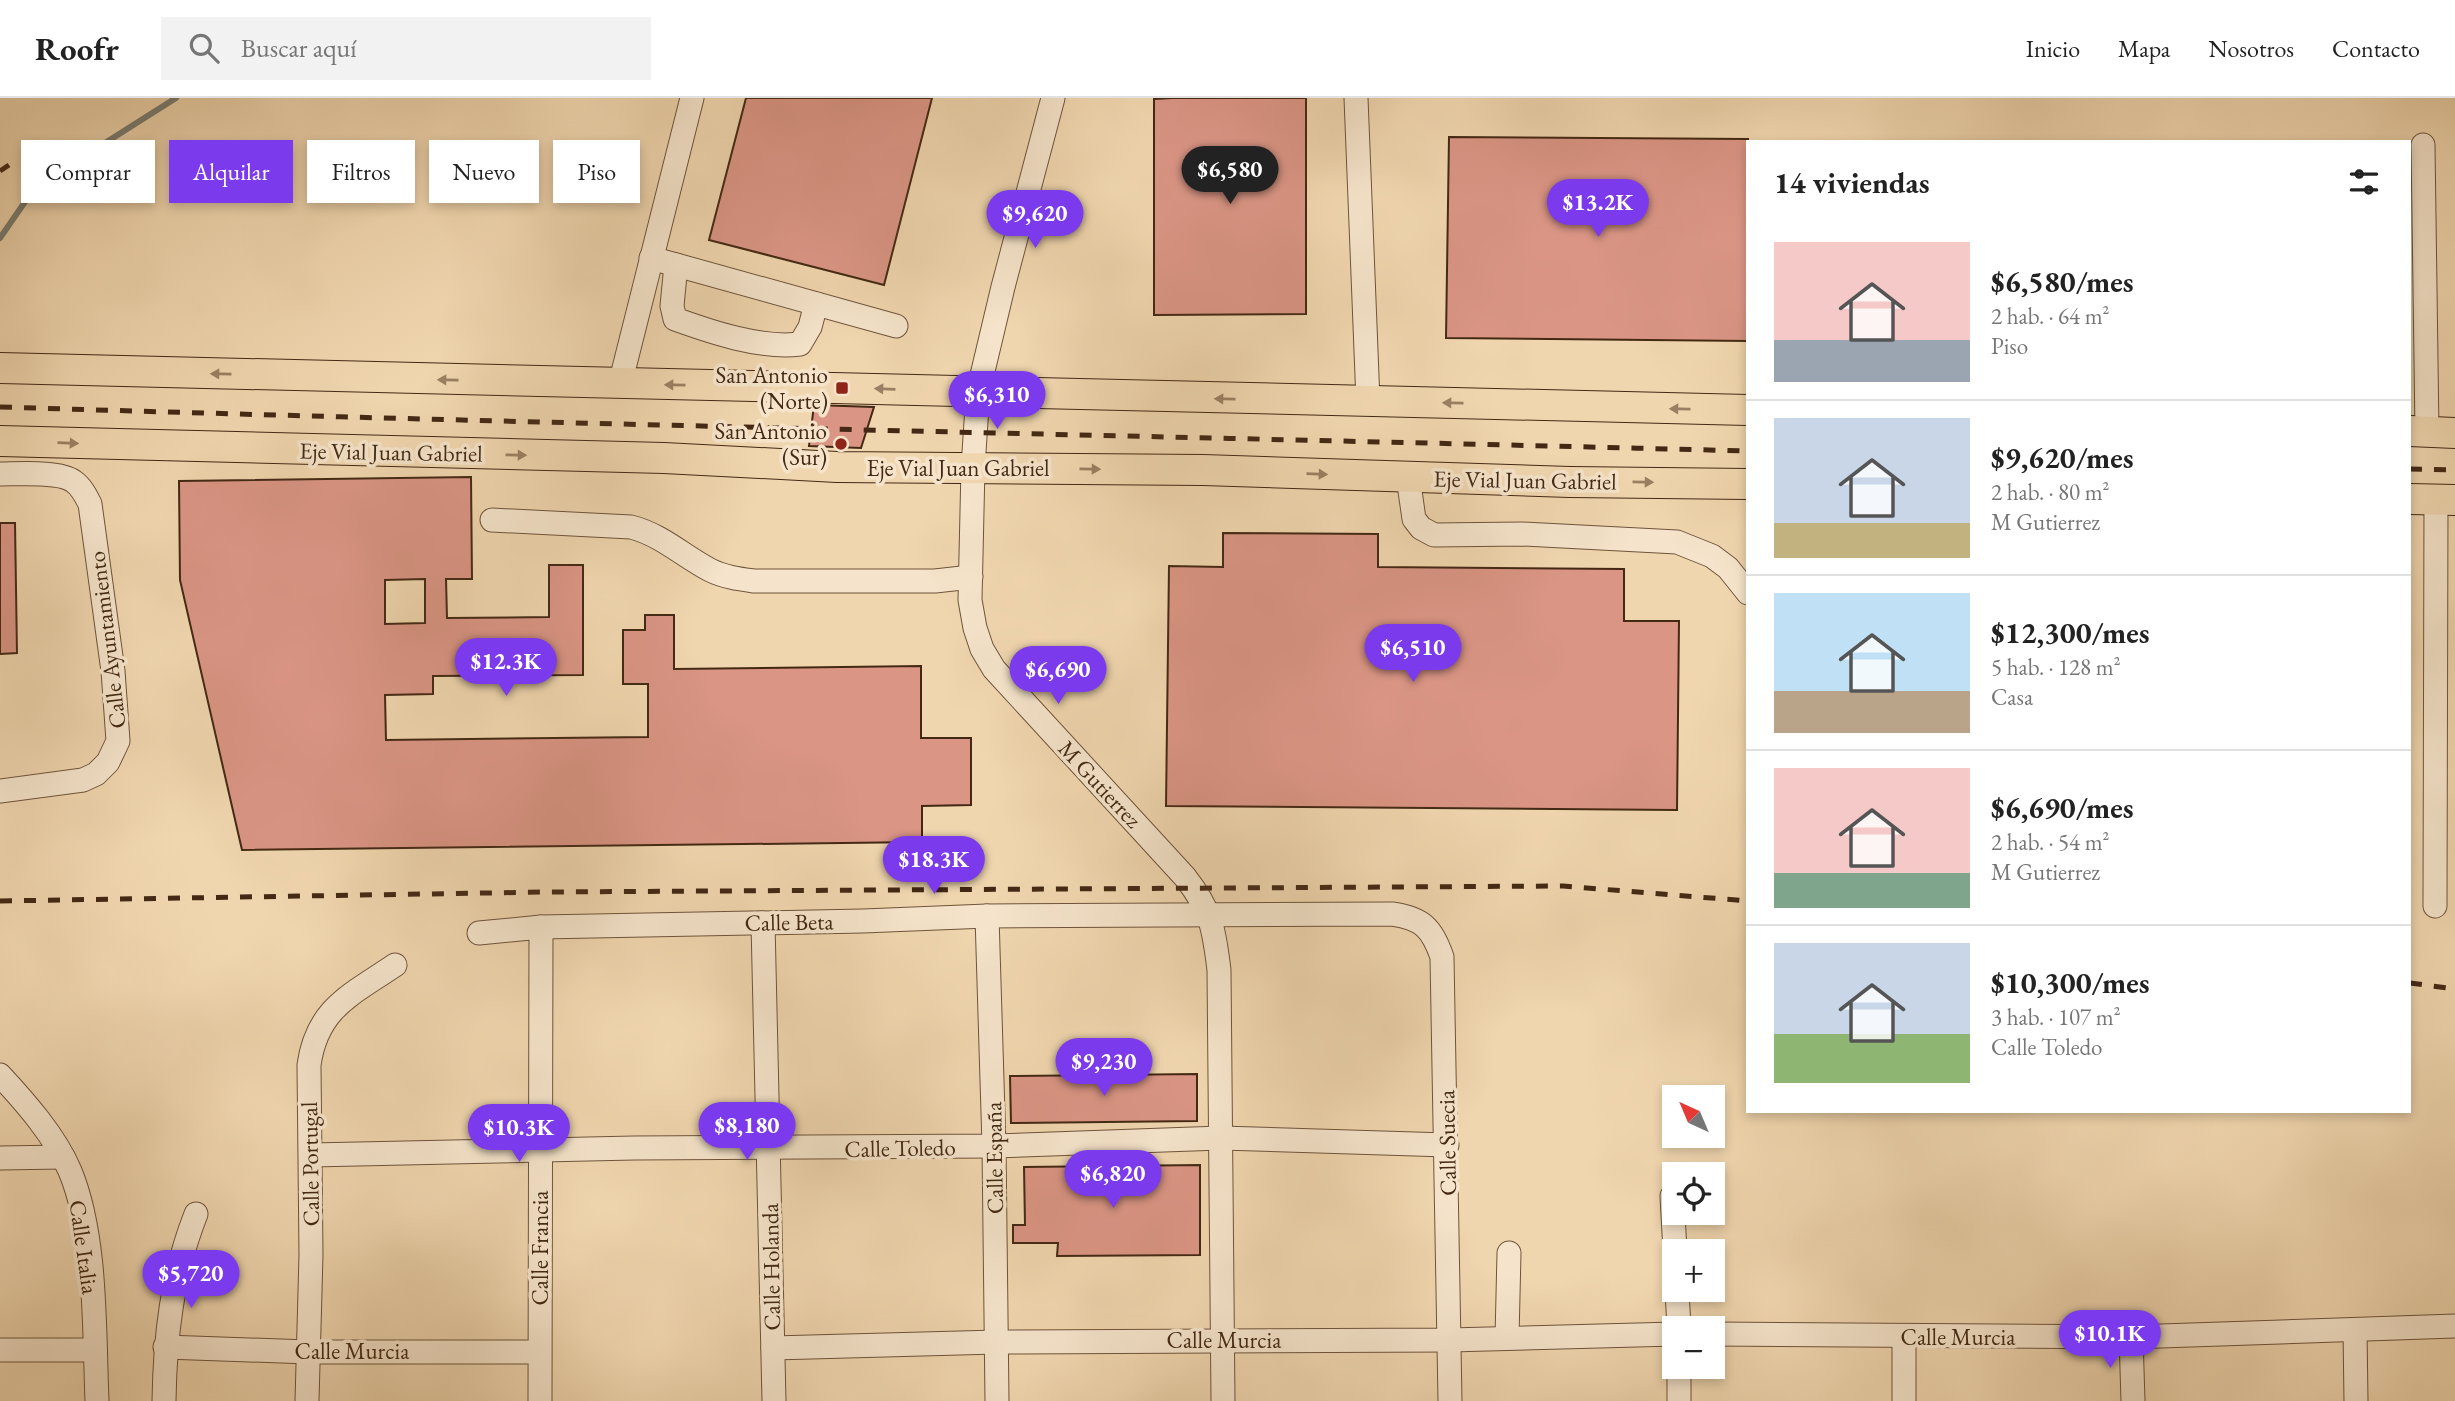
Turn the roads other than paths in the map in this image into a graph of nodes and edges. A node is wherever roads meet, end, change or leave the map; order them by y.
1 (692, 98) edge
2 (1053, 98) edge
3 (1356, 98) edge
4 (2423, 145) dead end
5 (651, 258) junction
6 (676, 265) junction
7 (816, 304) junction
8 (896, 326) dead end
9 (0, 368) edge
10 (620, 384) junction
11 (978, 392) junction
12 (1368, 401) junction
13 (1746, 410) edge
14 (2431, 432) edge
15 (0, 442) edge
16 (973, 467) junction
17 (0, 474) edge
18 (1409, 477) junction
19 (1746, 484) edge
20 (2434, 500) edge
21 (492, 520) dead end
22 (971, 577) junction
23 (1746, 590) edge
24 (2436, 719) junction
25 (2455, 740) edge
26 (0, 791) edge
27 (2441, 896) edge
28 (1209, 913) junction
29 (1392, 914) joint
30 (987, 916) junction
31 (763, 923) junction
32 (541, 927) junction
33 (479, 933) dead end
34 (395, 965) dead end
35 (0, 1076) edge
36 (1221, 1138) junction
37 (1447, 1145) junction
38 (994, 1146) junction
39 (768, 1149) junction
40 (541, 1150) junction
41 (311, 1155) junction
42 (0, 1157) edge
43 (63, 1157) junction
44 (196, 1214) dead end
45 (1509, 1252) dead end
46 (2455, 1326) edge
47 (2356, 1330) junction
48 (1662, 1334) edge
49 (1725, 1334) edge
50 (1904, 1337) junction
51 (2131, 1337) junction
52 (1507, 1338) junction
53 (1221, 1339) junction
54 (1450, 1340) junction
55 (997, 1342) junction
56 (165, 1347) junction
57 (773, 1348) junction
58 (0, 1350) edge
59 (95, 1350) junction
60 (308, 1352) junction
61 (540, 1352) junction
62 (1679, 1379) edge
63 (97, 1401) edge
64 (164, 1401) edge
65 (307, 1401) edge
66 (540, 1401) edge
67 (774, 1401) edge
68 (997, 1401) edge
69 (1223, 1401) edge
70 (1450, 1401) edge
71 (1679, 1401) edge
72 (1904, 1401) edge
73 (2133, 1401) edge
74 (2356, 1401) edge

1 - 5 street
2 - 11 street, M Gutierrez
3 - 12 street
4 - 14 street
5 - 6 street
5 - 10 street
6 - 7 street
6 - 7 street
7 - 8 street
10 -> 9 main road
11 -> 10 main road
12 -> 11 main road
11 - 16 street, M Gutierrez
13 -> 12 main road
15 -> 16 main road, Eje Vial Juan Gabriel
16 -> 18 main road, Eje Vial Juan Gabriel
16 - 22 street, M Gutierrez
17 - 26 street, Calle Ayuntamiento
18 -> 19 main road, Eje Vial Juan Gabriel
18 - 23 street
20 - 24 street
21 - 22 street
22 - 28 street, M Gutierrez
24 - 25 street
24 - 27 street
28 - 29 street, Calle Beta
28 - 30 street, Calle Beta
28 - 36 street, M Gutierrez
29 - 37 street, Calle Suecia
30 - 31 street, Calle Beta
30 - 38 street, Calle España
31 - 32 street, Calle Beta
31 - 39 street, Calle Holanda
32 - 33 street, Calle Beta
32 - 40 street, Calle Francia
34 - 41 street, Calle Portugal
35 - 43 street, Calle Italia
36 - 37 street, Calle Toledo
36 - 38 street, Calle Toledo
36 - 53 street, M Gutierrez
37 - 54 street, Calle Suecia
38 - 39 street, Calle Toledo
38 - 55 street, Calle España
39 - 40 street, Calle Toledo
39 - 57 street, Calle Holanda
40 - 41 street, Calle Toledo
40 - 61 street, Calle Francia
41 - 60 street, Calle Portugal
42 - 43 street
43 - 59 street, Calle Italia
44 - 56 street
45 - 52 street
46 - 47 street, Calle Murcia
47 - 51 street, Calle Murcia
47 - 74 street
48 - 52 street, Calle Murcia
49 - 50 street, Calle Murcia
50 - 51 street, Calle Murcia
50 - 72 street
51 - 73 street
52 - 54 street, Calle Murcia
53 - 54 street, Calle Murcia
53 - 55 street, Calle Murcia
53 - 69 street, M Gutierrez
54 - 70 street, Calle Suecia
55 - 57 street, Calle Murcia
55 - 68 street, Calle España
56 - 60 street, Calle Murcia
56 - 64 street
57 - 67 street, Calle Holanda
58 - 59 street
59 - 63 street, Calle Italia
60 - 61 street, Calle Murcia
60 - 65 street, Calle Portugal
61 - 66 street, Calle Francia
62 - 71 street

